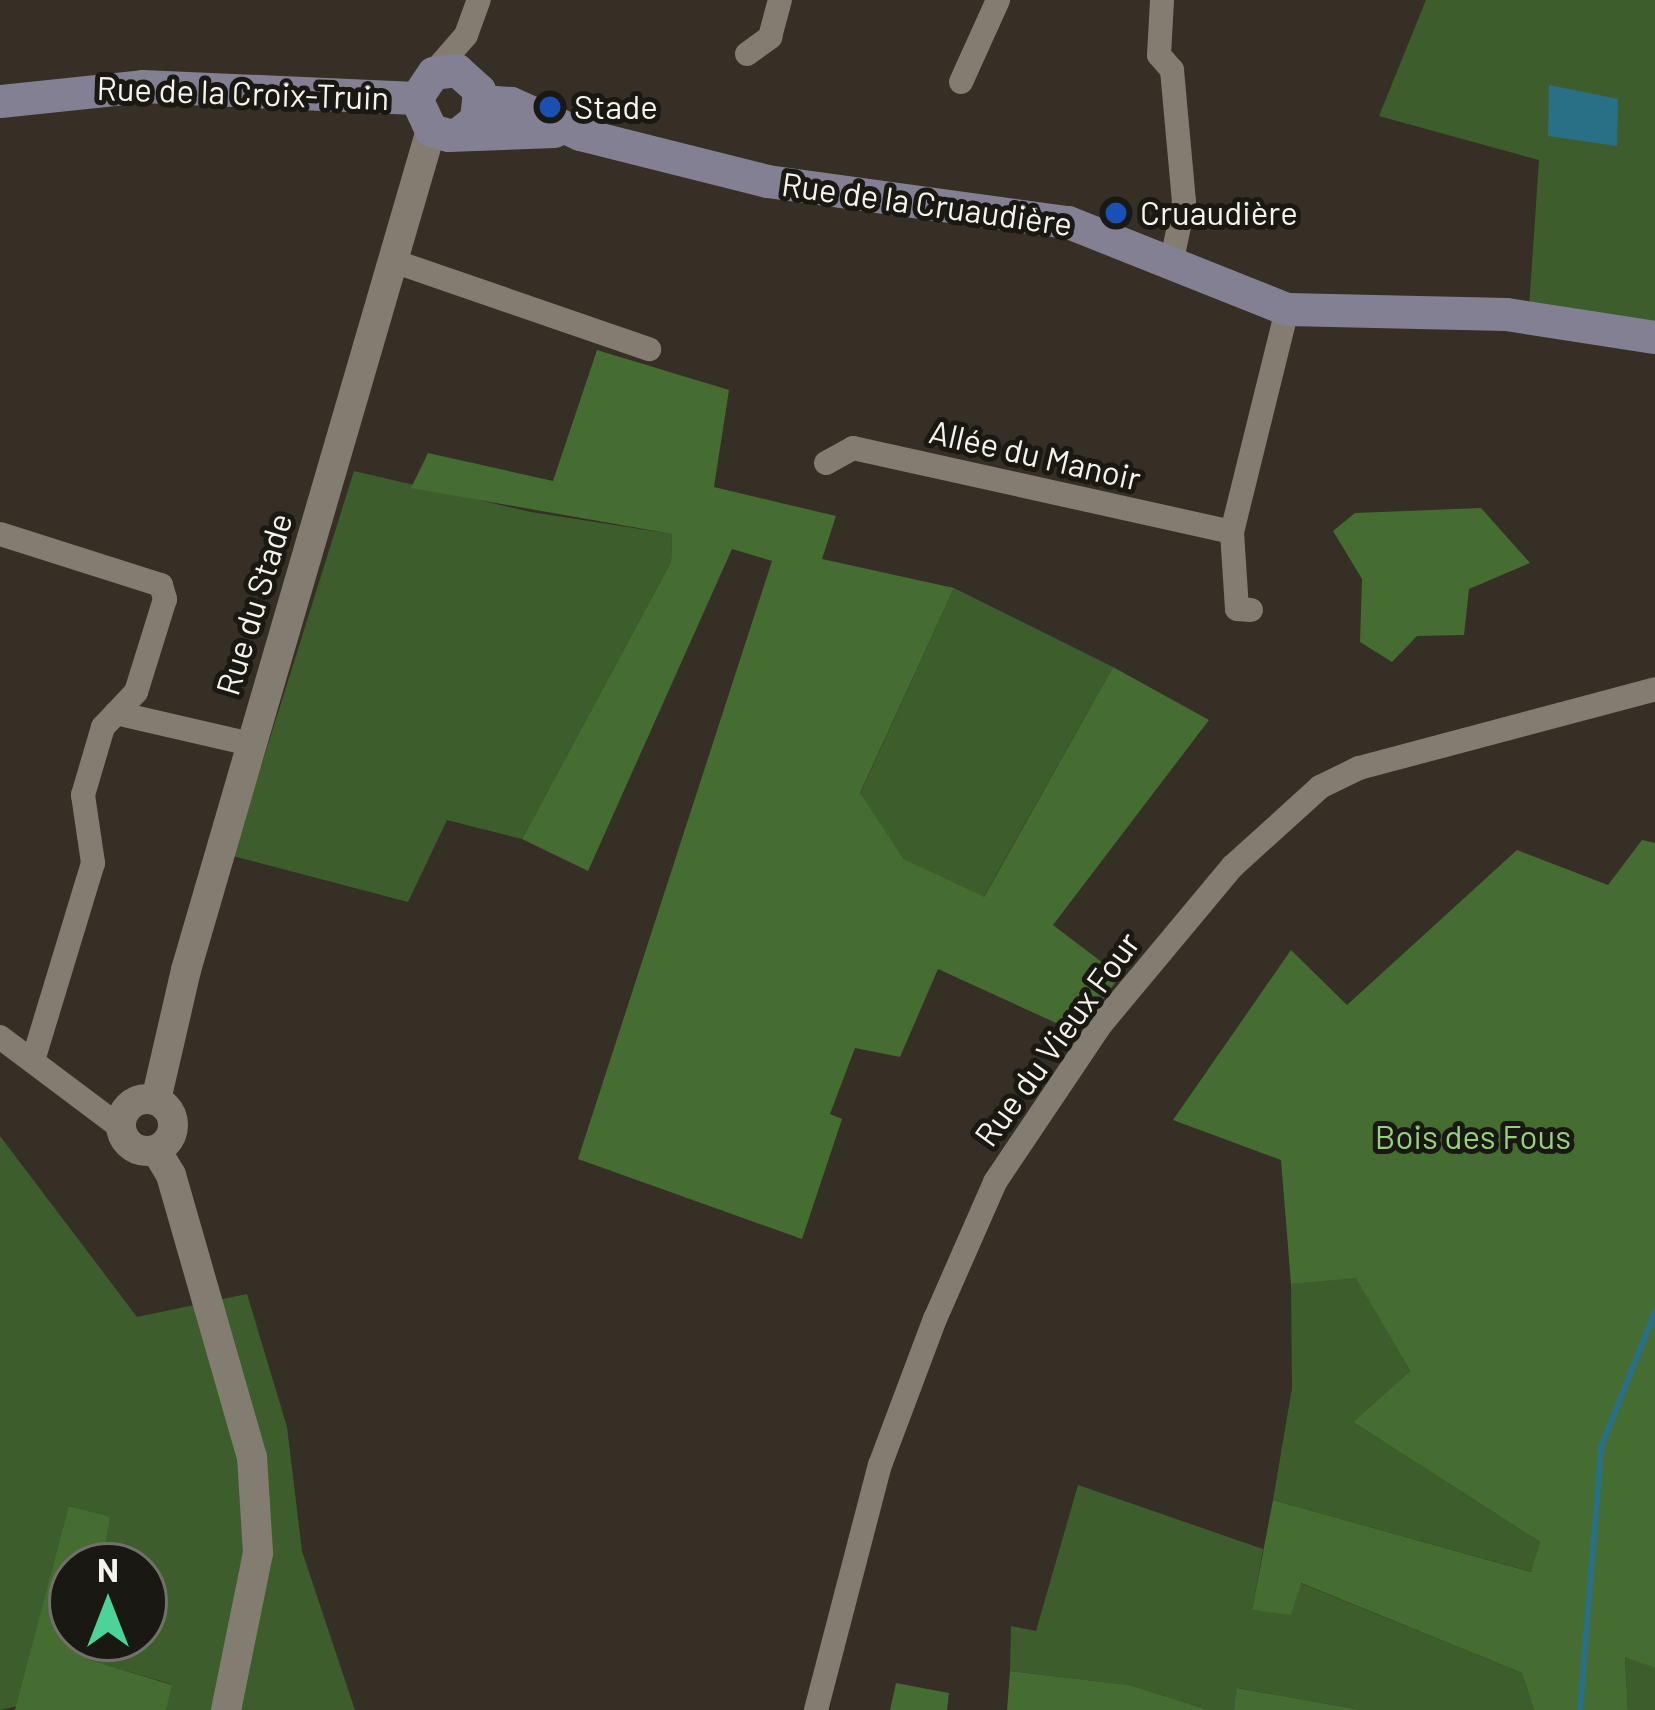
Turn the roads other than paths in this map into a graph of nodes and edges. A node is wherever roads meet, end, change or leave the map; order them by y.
1 (478, 0) edge
2 (780, 0) edge
3 (998, 0) edge
4 (1162, 0) edge
5 (466, 35) junction
6 (747, 54) dead end
7 (961, 82) dead end
8 (424, 85) junction
9 (474, 88) junction
10 (0, 101) edge
11 (445, 131) junction
12 (580, 134) junction
13 (1172, 260) junction
14 (393, 261) junction
15 (1287, 309) junction
16 (1655, 337) edge
17 (649, 349) dead end
18 (826, 463) dead end
19 (1232, 532) junction
20 (0, 535) edge
21 (1251, 610) dead end
22 (1655, 688) edge
23 (116, 713) junction
24 (250, 744) junction
25 (0, 1037) edge
26 (33, 1061) junction
27 (156, 1100) junction
28 (121, 1128) junction
29 (156, 1150) junction
30 (226, 1710) edge
31 (816, 1710) edge

1 - 5 street
2 - 6 street
3 - 7 street
4 - 13 street
5 - 8 street
5 - 9 street
8 - 9 main road, Rue de la Croix-Truin
8 - 10 main road, Rue de la Croix-Truin
8 - 11 main road
9 - 11 main road
9 - 12 main road, Rue de la Cruaudière
11 - 12 main road
11 - 14 street, Rue du Stade
12 - 13 main road, Rue de la Cruaudière
13 - 15 main road, Rue de la Cruaudière
14 - 17 street
14 - 24 street, Rue du Stade
15 - 16 main road, Rue de la Cruaudière
15 - 19 street
18 - 19 street, Allée du Manoir
19 - 21 street
20 - 23 street
22 - 31 street, Rue du Vieux Four
23 - 24 street
23 - 26 street
24 - 27 street, Rue du Stade
25 - 26 street
26 - 28 street
27 - 28 street
27 - 29 street
28 - 29 street
29 - 30 street

